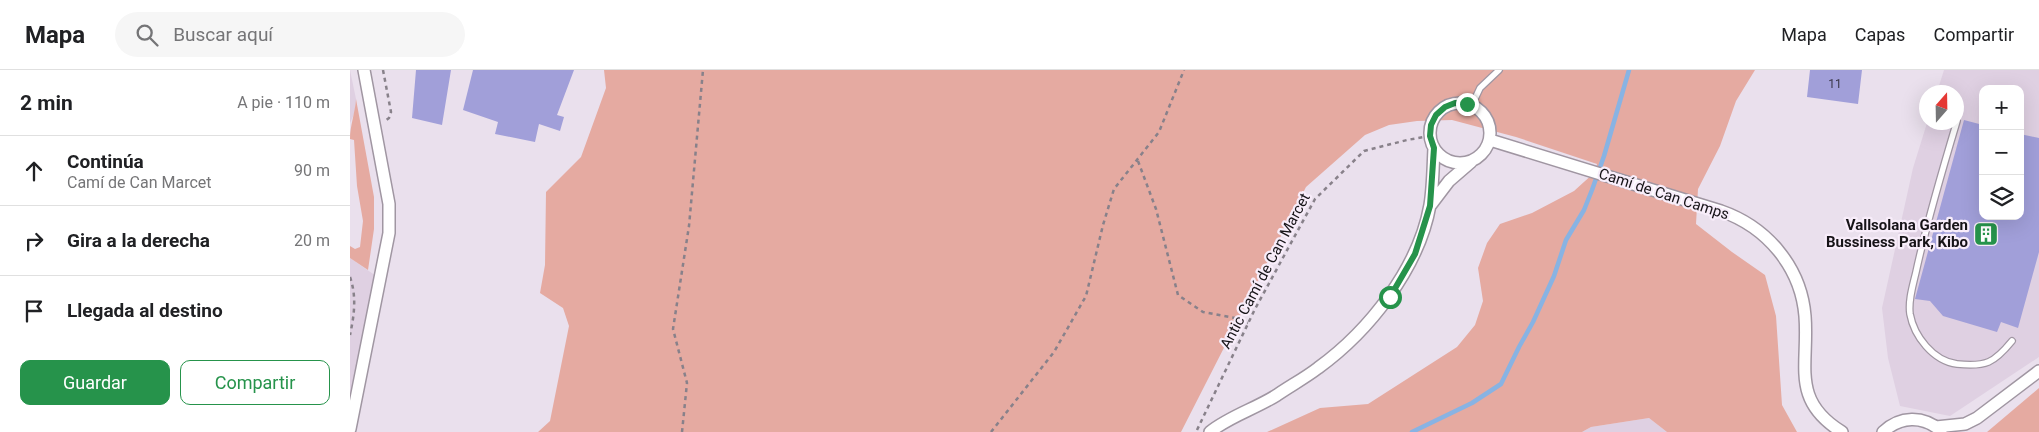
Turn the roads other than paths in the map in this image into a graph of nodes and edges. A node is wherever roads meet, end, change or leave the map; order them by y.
1 (364, 70) edge
2 (1499, 70) edge
3 (1472, 105) junction
4 (1954, 130) edge
5 (1490, 140) junction
6 (1434, 148) junction
7 (1472, 161) junction
8 (1430, 206) junction
9 (2012, 340) dead end
10 (2039, 371) edge
11 (1977, 418) junction
12 (350, 429) edge
13 (1939, 429) edge
14 (1210, 432) edge
15 (1842, 432) edge
16 (1883, 432) edge
17 (1964, 432) edge

1 - 12 street
2 - 3 lane
3 - 5 street
3 - 6 street
4 - 9 lane
5 - 7 street
5 - 15 street, Camí de Can Camps
6 - 7 street
6 - 8 street
7 - 8 street
8 - 14 street
10 - 11 street
11 - 13 street
11 - 17 street
13 - 16 street

